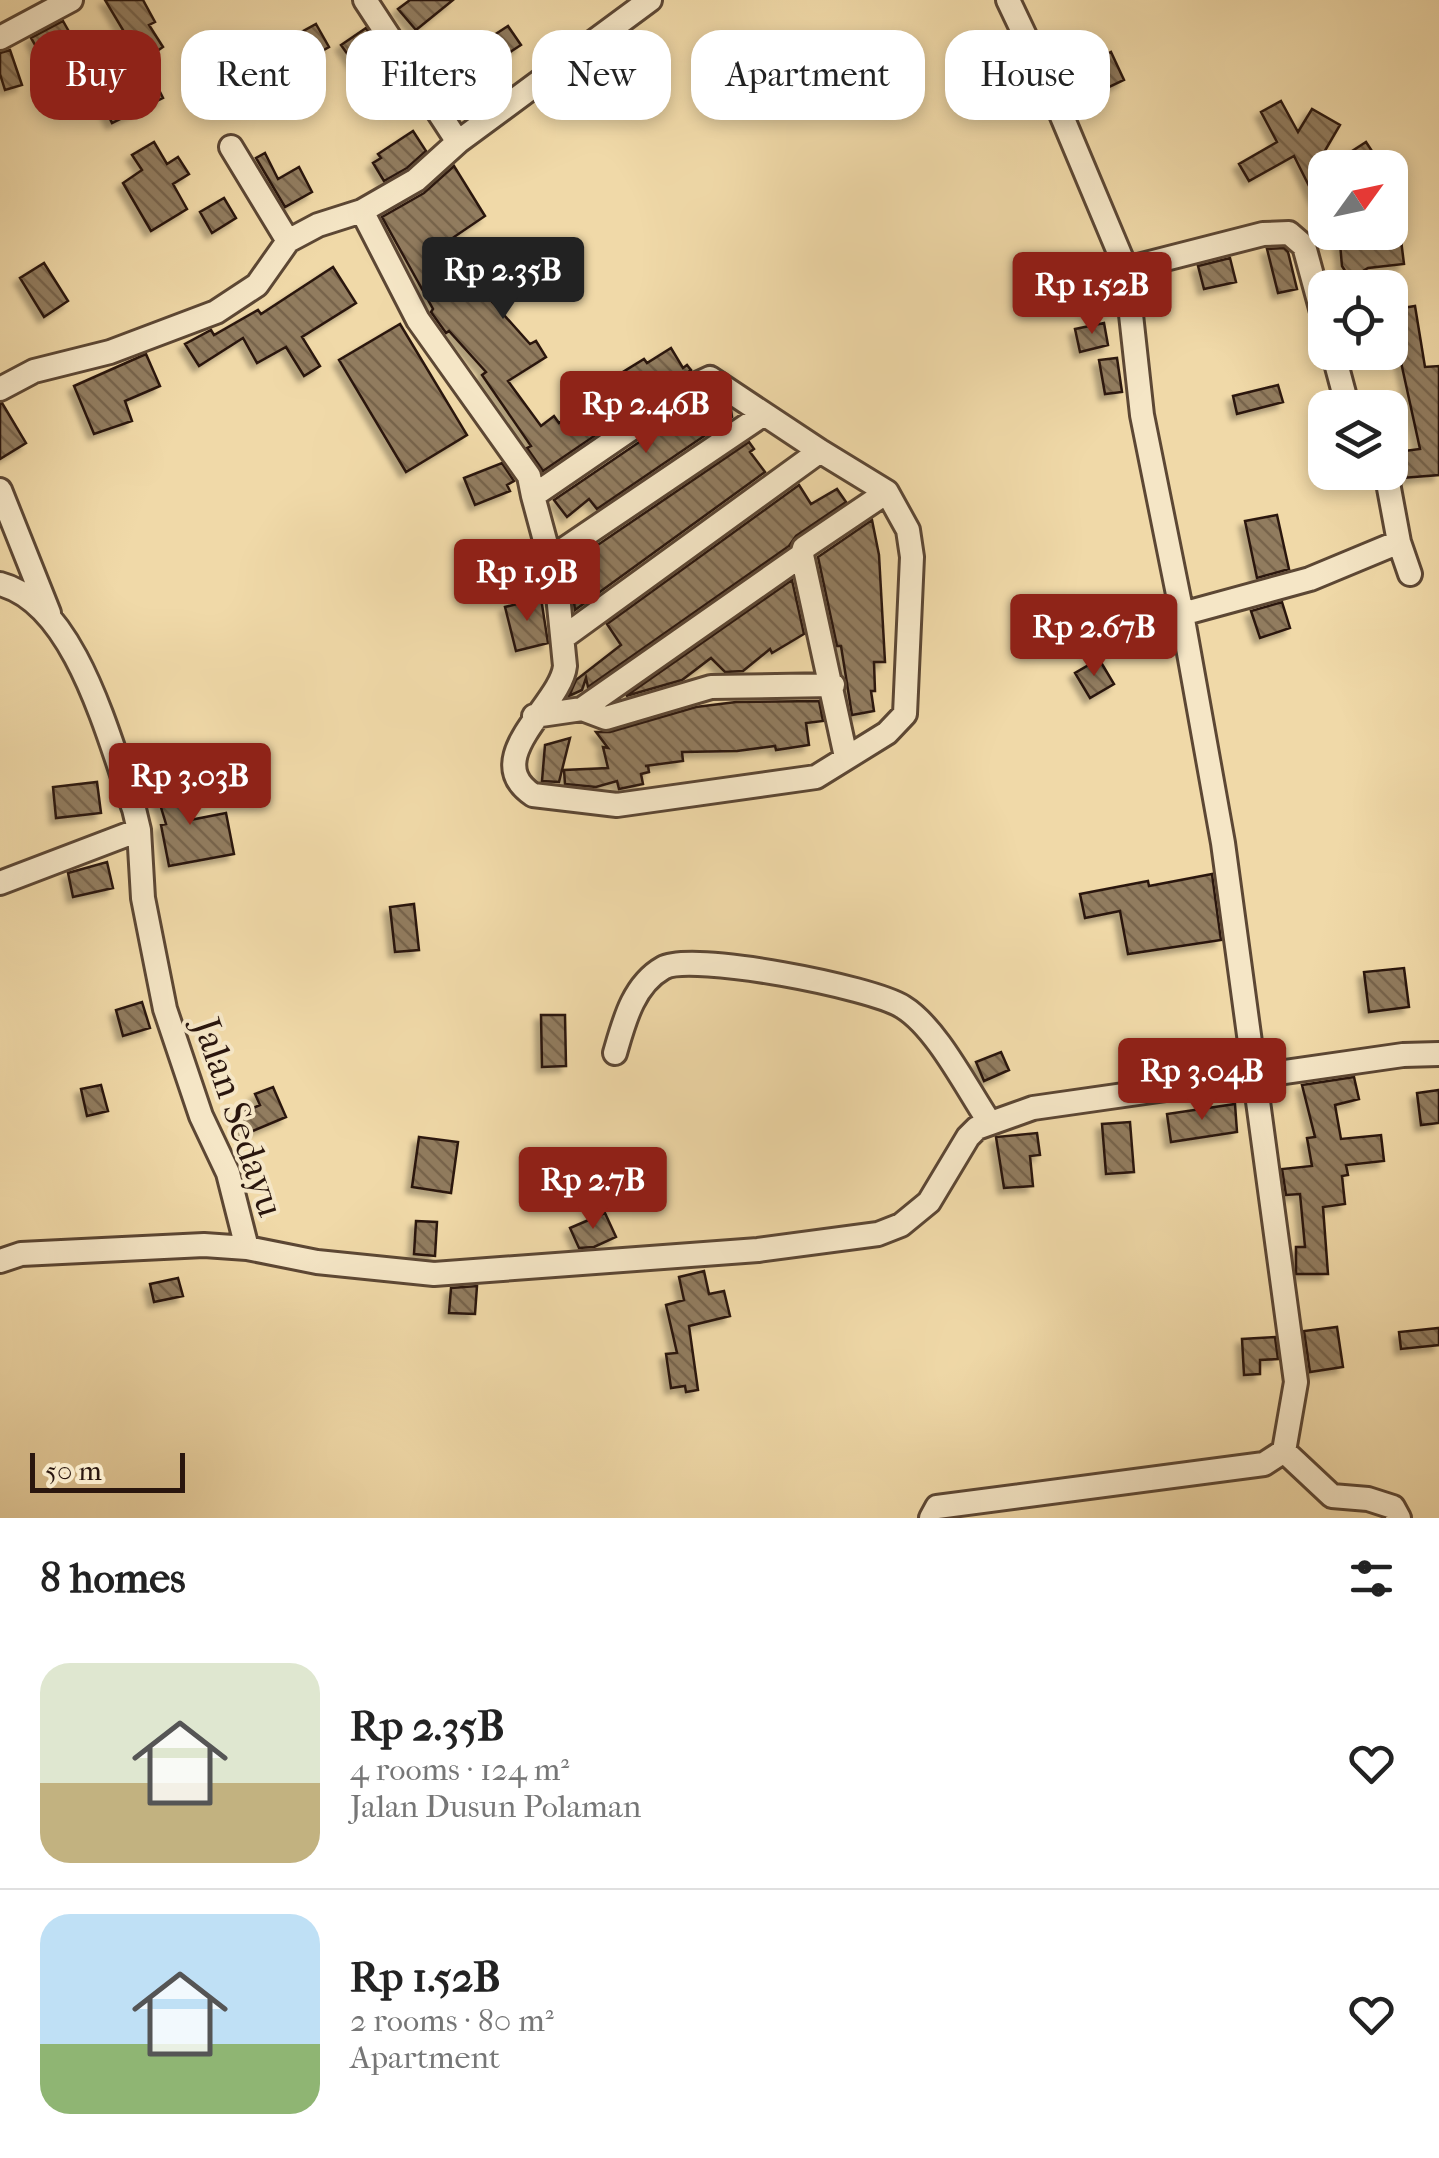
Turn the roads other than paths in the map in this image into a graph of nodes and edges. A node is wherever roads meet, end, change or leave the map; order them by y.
1 (72, 0) edge
2 (394, 0) edge
3 (650, 0) edge
4 (1008, 0) edge
5 (369, 7) edge
6 (0, 38) edge
7 (458, 142) junction
8 (232, 147) dead end
9 (362, 211) junction
10 (288, 241) junction
11 (1126, 269) junction
12 (1311, 270) edge
13 (0, 389) edge
14 (764, 414) junction
15 (820, 452) junction
16 (0, 490) edge
17 (1389, 490) edge
18 (887, 492) junction
19 (533, 496) junction
20 (1399, 542) junction
21 (802, 555) junction
22 (552, 558) junction
23 (1410, 574) dead end
24 (0, 584) edge
25 (48, 613) junction
26 (1182, 614) junction
27 (564, 637) junction
28 (833, 686) junction
29 (582, 709) junction
30 (534, 716) junction
31 (846, 757) junction
32 (140, 830) junction
33 (0, 882) edge
34 (615, 1052) dead end
35 (1439, 1054) edge
36 (1257, 1076) junction
37 (990, 1122) junction
38 (247, 1248) junction
39 (0, 1261) edge
40 (1284, 1450) junction
41 (931, 1518) edge
42 (1399, 1518) edge

1 - 6 street
2 - 5 street
3 - 7 street
4 - 11 street
5 - 7 street
7 - 9 street
8 - 10 street
9 - 10 street
9 - 19 street
10 - 13 street
11 - 12 street
11 - 26 street
14 - 15 street
14 - 19 street
14 - 22 street
15 - 18 street
15 - 27 street
16 - 25 street
17 - 20 street
18 - 21 street
18 - 31 street
19 - 22 street
20 - 23 street
20 - 26 street
21 - 28 street
21 - 29 street
22 - 27 street
24 - 25 street, Jalan Sedayu
25 - 32 street, Jalan Sedayu
26 - 36 street
27 - 30 street
28 - 29 street
28 - 31 street
29 - 30 street
30 - 31 street
32 - 33 street
32 - 38 street, Jalan Sedayu
34 - 37 street
35 - 36 street, Jalan Sedayu
36 - 37 street, Jalan Sedayu
36 - 40 street
37 - 38 street, Jalan Sedayu
38 - 39 street
40 - 41 street
40 - 42 street

